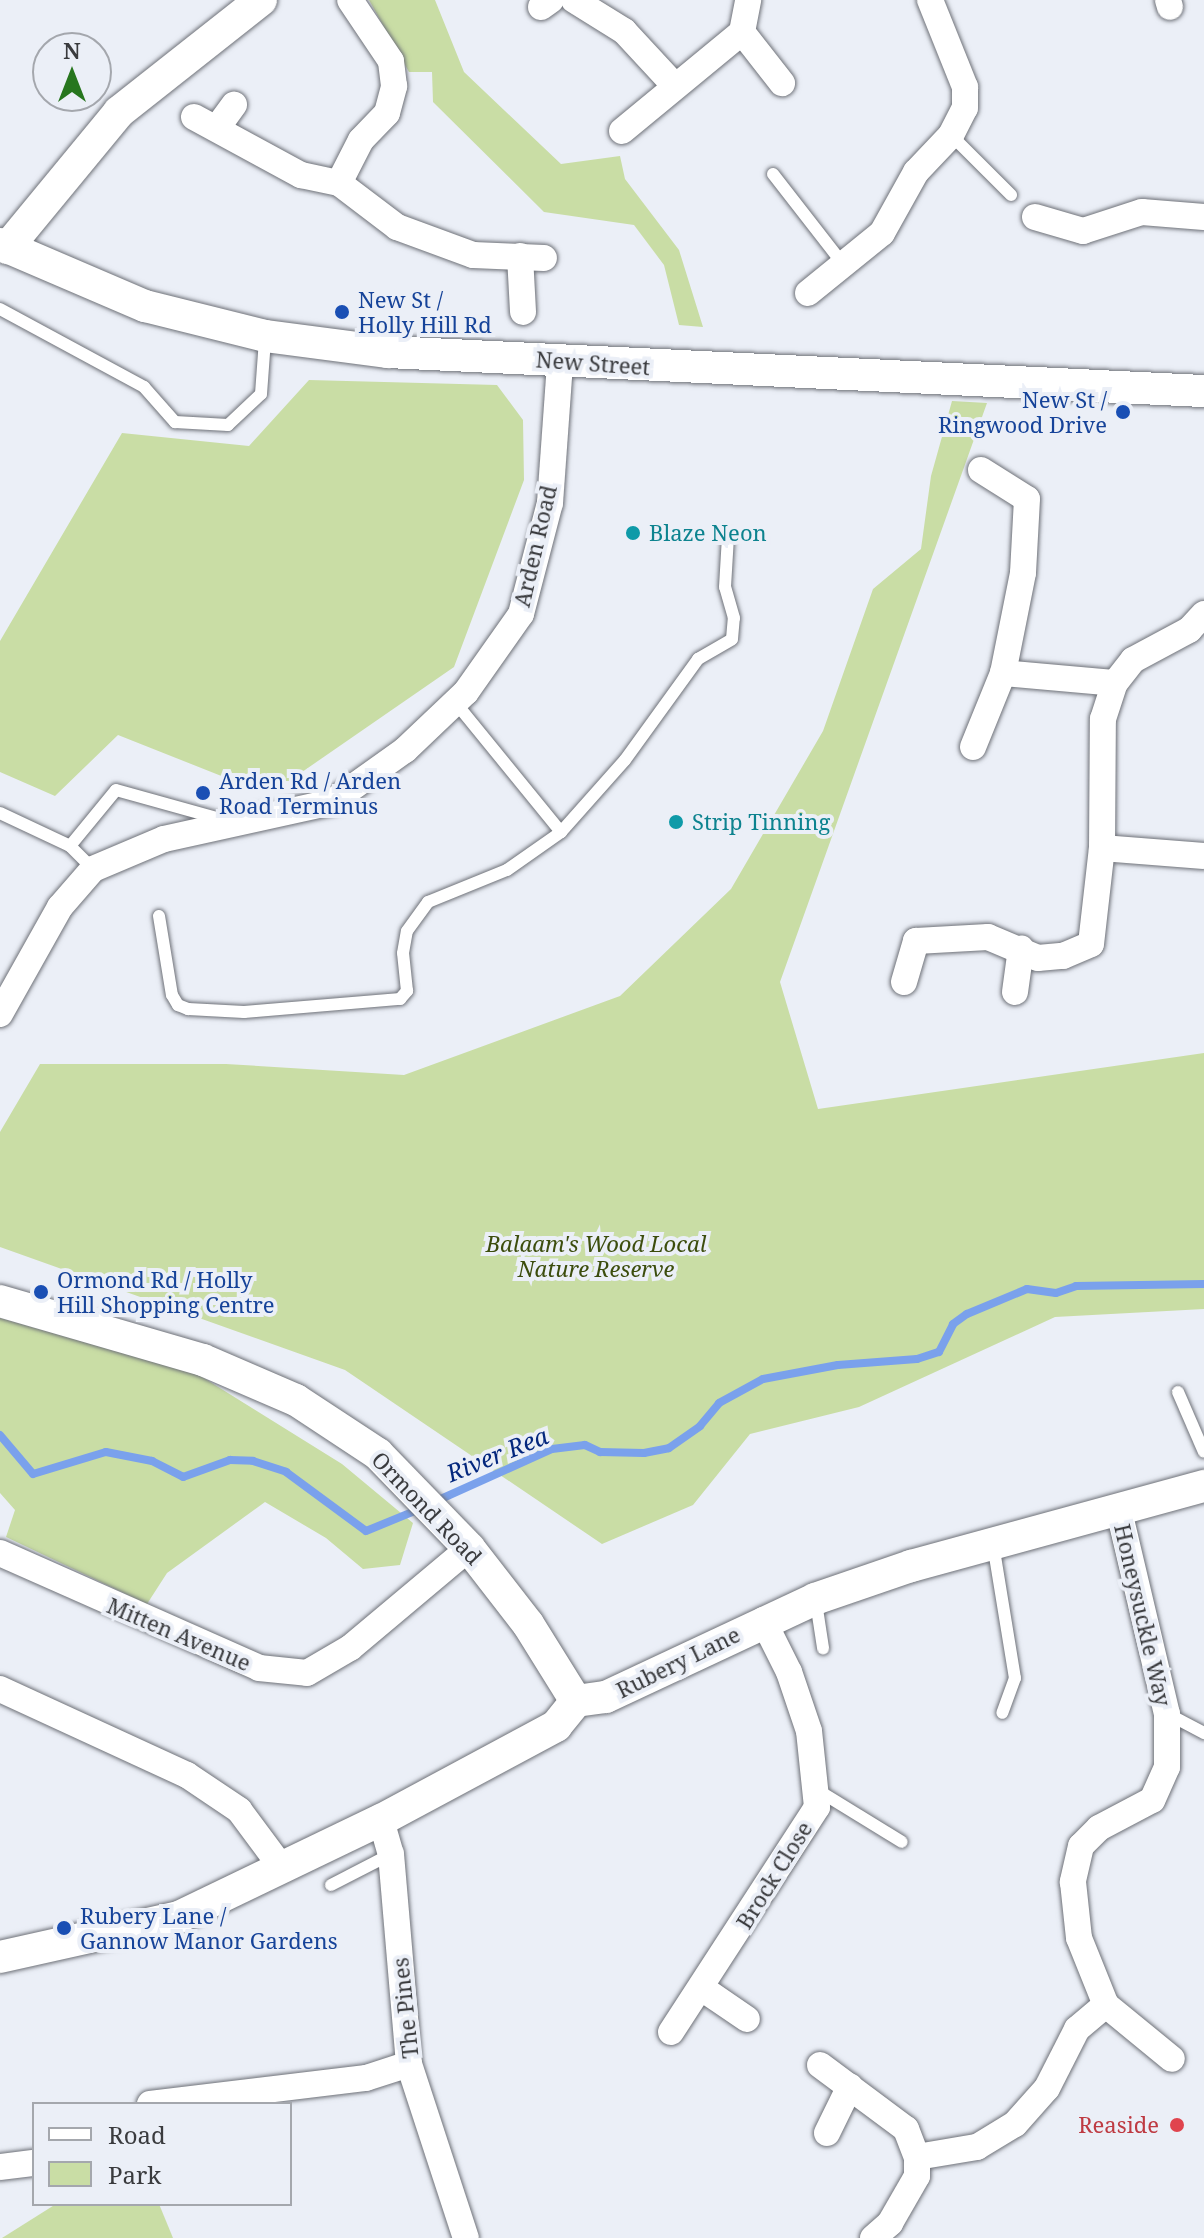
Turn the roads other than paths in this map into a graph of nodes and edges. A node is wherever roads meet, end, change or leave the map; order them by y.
1 (261, 0) edge
2 (350, 0) edge
3 (574, 0) edge
4 (748, 0) edge
5 (930, 0) edge
6 (742, 32) junction
7 (782, 83) dead end
8 (675, 86) junction
9 (234, 105) dead end
10 (622, 131) dead end
11 (951, 135) junction
12 (773, 174) dead end
13 (339, 183) junction
14 (1011, 195) dead end
15 (1035, 217) dead end
16 (1204, 217) edge
17 (4, 246) edge
18 (843, 264) junction
19 (808, 293) dead end
20 (0, 309) edge
21 (523, 312) dead end
22 (265, 336) junction
23 (560, 363) junction
24 (1204, 391) edge
25 (981, 470) dead end
26 (728, 537) dead end
27 (1204, 614) edge
28 (1003, 673) junction
29 (1115, 683) junction
30 (455, 702) junction
31 (973, 747) dead end
32 (0, 813) edge
33 (238, 825) junction
34 (561, 832) junction
35 (70, 846) junction
36 (1102, 848) junction
37 (1204, 856) edge
38 (93, 869) junction
39 (159, 916) dead end
40 (1021, 948) junction
41 (904, 982) dead end
42 (1015, 992) dead end
43 (0, 1014) edge
44 (0, 1301) edge
45 (1178, 1392) dead end
46 (1204, 1452) edge
47 (1204, 1486) edge
48 (1119, 1511) junction
49 (993, 1544) junction
50 (469, 1548) junction
51 (0, 1553) edge
52 (815, 1599) junction
53 (763, 1620) junction
54 (823, 1648) dead end
55 (0, 1689) edge
56 (576, 1701) junction
57 (1002, 1713) dead end
58 (1167, 1714) junction
59 (1204, 1733) edge
60 (819, 1791) junction
61 (381, 1820) junction
62 (902, 1842) dead end
63 (391, 1854) junction
64 (282, 1868) junction
65 (331, 1885) dead end
66 (0, 1957) edge
67 (703, 1989) junction
68 (1106, 2005) junction
69 (747, 2019) dead end
70 (671, 2032) dead end
71 (1172, 2059) dead end
72 (409, 2064) junction
73 (820, 2065) dead end
74 (850, 2086) junction
75 (167, 2102) edge
76 (827, 2133) dead end
77 (917, 2157) junction
78 (32, 2163) edge
79 (0, 2167) edge
80 (466, 2238) edge
81 (873, 2238) edge

1 - 17 street
2 - 13 street
3 - 8 street
4 - 6 street
5 - 11 street
6 - 7 street
6 - 8 street
8 - 10 street
9 - 13 street
11 - 14 lane
11 - 18 street
12 - 18 lane
13 - 21 street
15 - 16 street
17 - 22 street, New Street
18 - 19 street
20 - 22 lane
22 - 23 street, New Street
23 - 24 street, New Street
23 - 30 street, Arden Road
25 - 28 street
26 - 34 lane
27 - 29 street
28 - 29 street
28 - 31 street
29 - 36 street
30 - 33 street, Arden Road
30 - 34 lane
32 - 35 lane
33 - 35 lane
33 - 38 street, Arden Road
34 - 39 lane
35 - 38 lane
36 - 37 street
36 - 40 street
38 - 43 street, Arden Road
40 - 41 street
40 - 42 street
44 - 50 street, Ormond Road
45 - 46 lane
47 - 48 street, Rubery Lane
48 - 49 street, Rubery Lane
48 - 58 street, Honeysuckle Way
49 - 52 street, Rubery Lane
49 - 57 lane
50 - 51 street, Mitten Avenue
50 - 56 street, Ormond Road
52 - 53 street, Rubery Lane
52 - 54 lane
53 - 56 street, Rubery Lane
53 - 60 street
55 - 64 street
56 - 61 street
58 - 59 lane
58 - 68 street, Honeysuckle Way
60 - 62 lane
60 - 67 street, Brock Close
61 - 63 street, The Pines
61 - 64 street
63 - 65 lane
63 - 72 street, The Pines
64 - 66 street
67 - 69 street
67 - 70 street, Brock Close
68 - 71 street, Honeysuckle Way
68 - 77 street
72 - 75 street
72 - 80 street, The Pines
73 - 74 street
74 - 76 street
74 - 77 street
77 - 81 street
78 - 79 street

